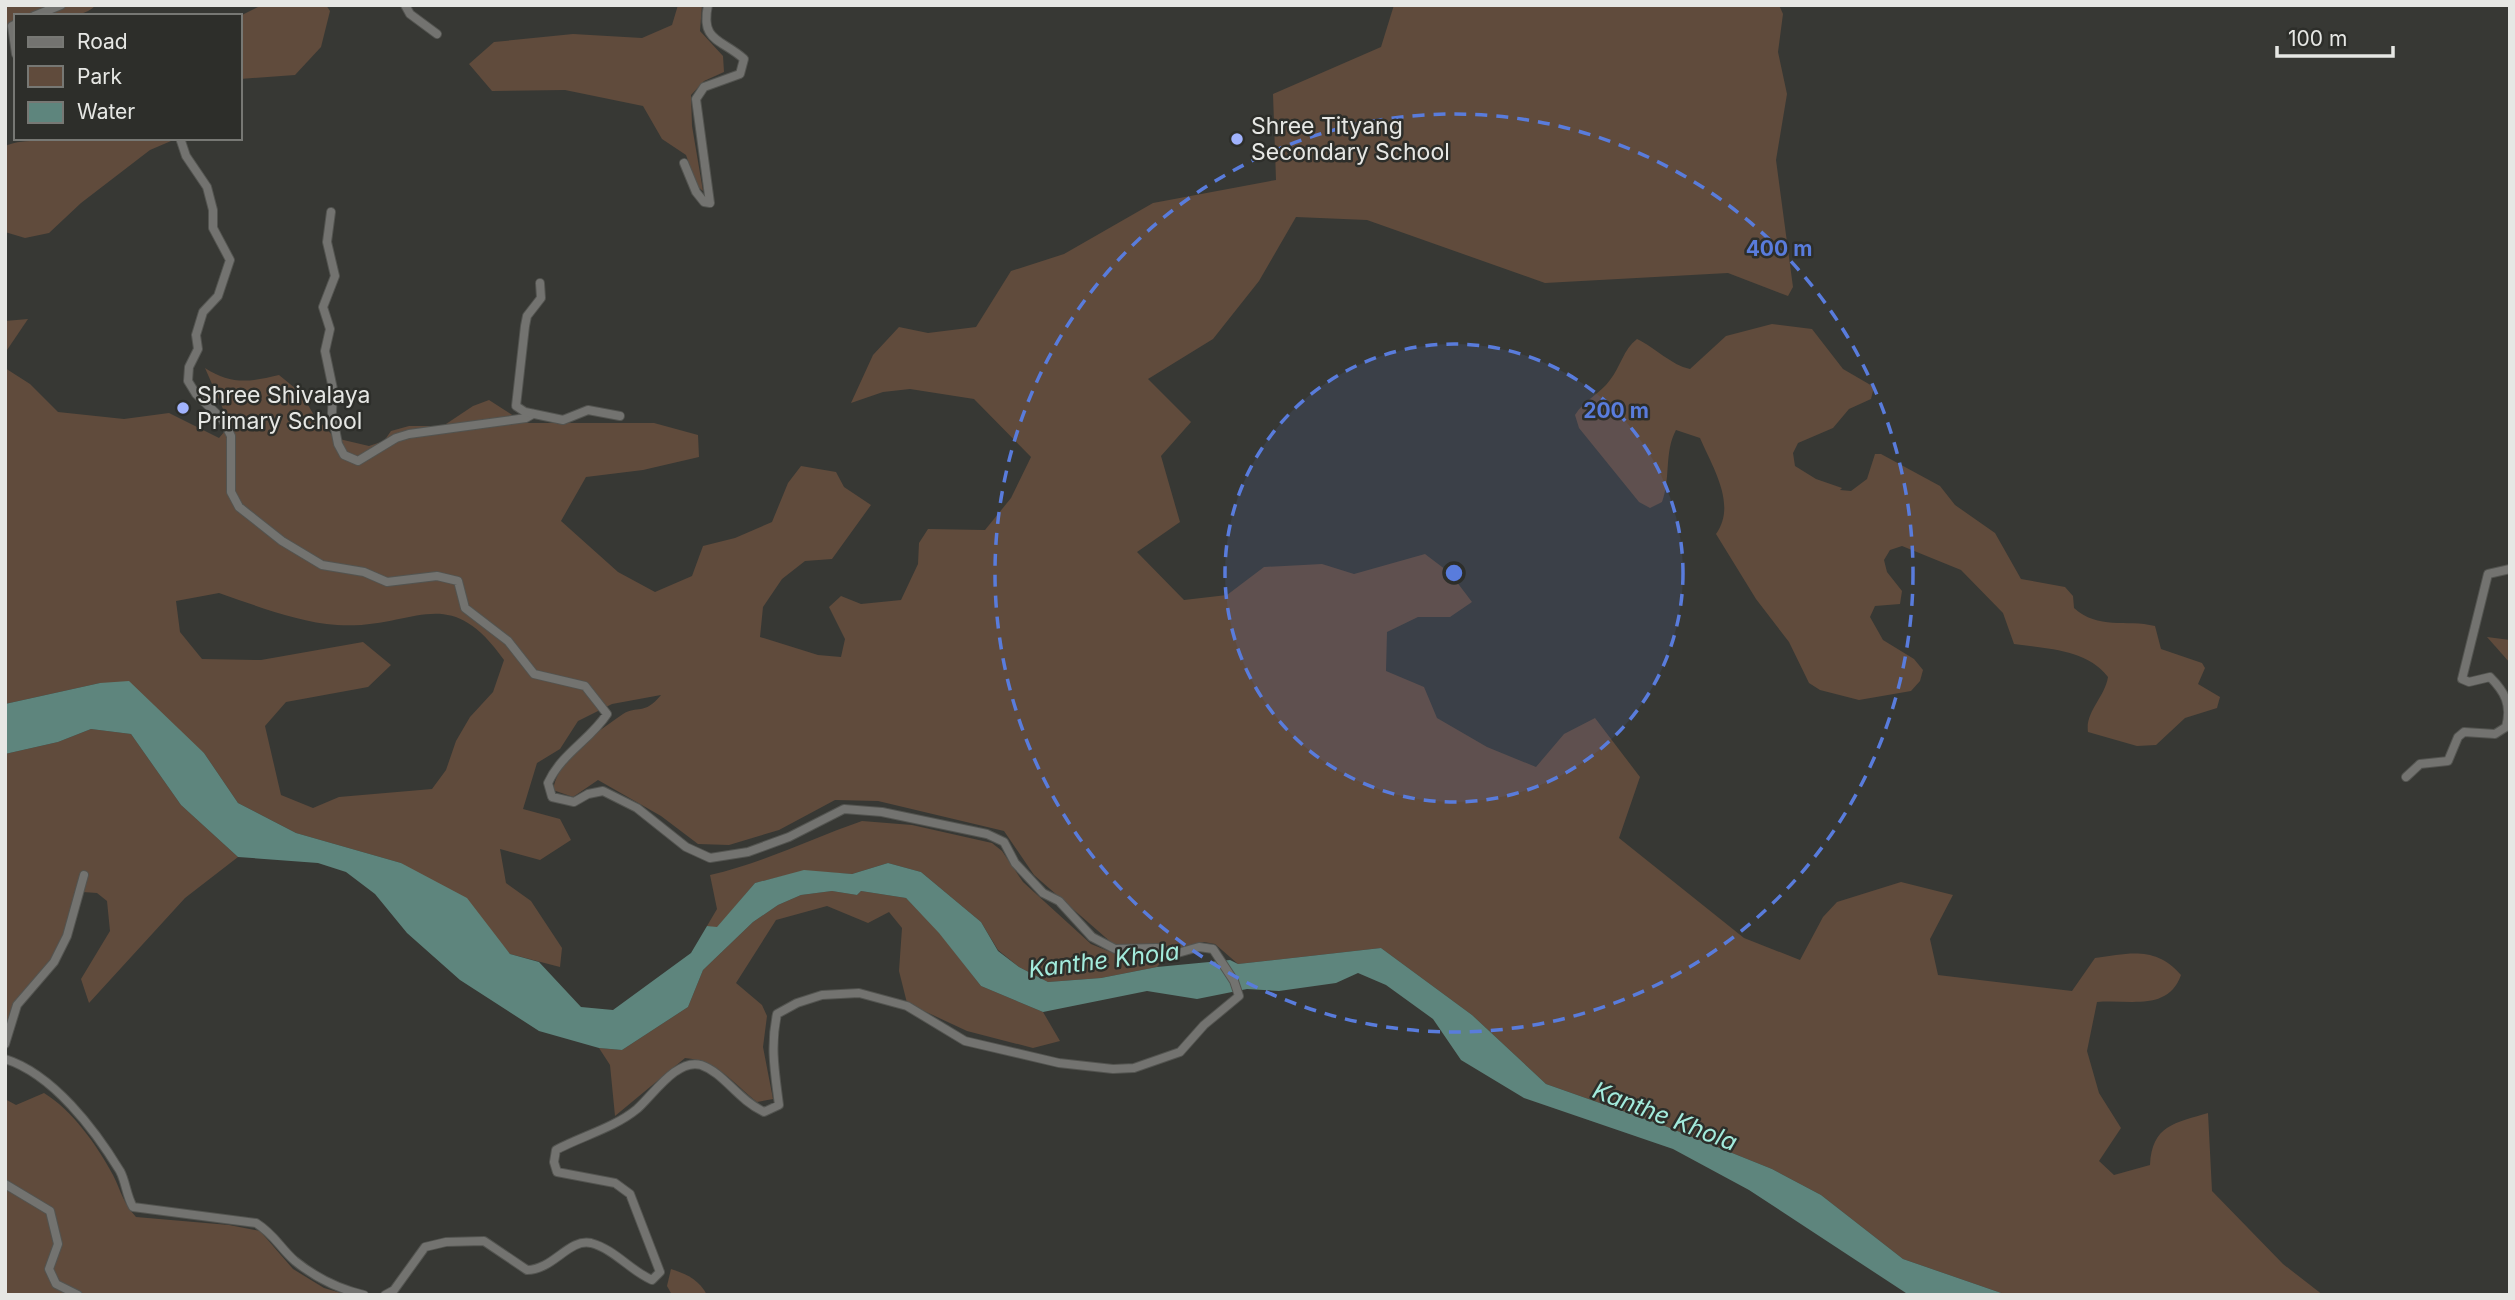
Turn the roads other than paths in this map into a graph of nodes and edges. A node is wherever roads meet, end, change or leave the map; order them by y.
1 (61, 5) edge
2 (405, 5) edge
3 (708, 5) edge
4 (39, 14) edge
5 (437, 34) dead end
6 (181, 140) edge
7 (684, 163) dead end
8 (331, 212) dead end
9 (540, 283) dead end
10 (533, 414) junction
11 (620, 416) dead end
12 (2510, 569) edge
13 (2406, 777) dead end
14 (85, 876) dead end
15 (5, 1044) edge
16 (5, 1059) edge
17 (5, 1184) edge
18 (78, 1295) edge
19 (364, 1295) edge
20 (386, 1295) edge

1 - 4 street
2 - 5 street
3 - 7 street
6 - 20 street
8 - 10 street
9 - 10 street
10 - 11 street
12 - 13 street
14 - 15 street
16 - 19 street
17 - 18 street

